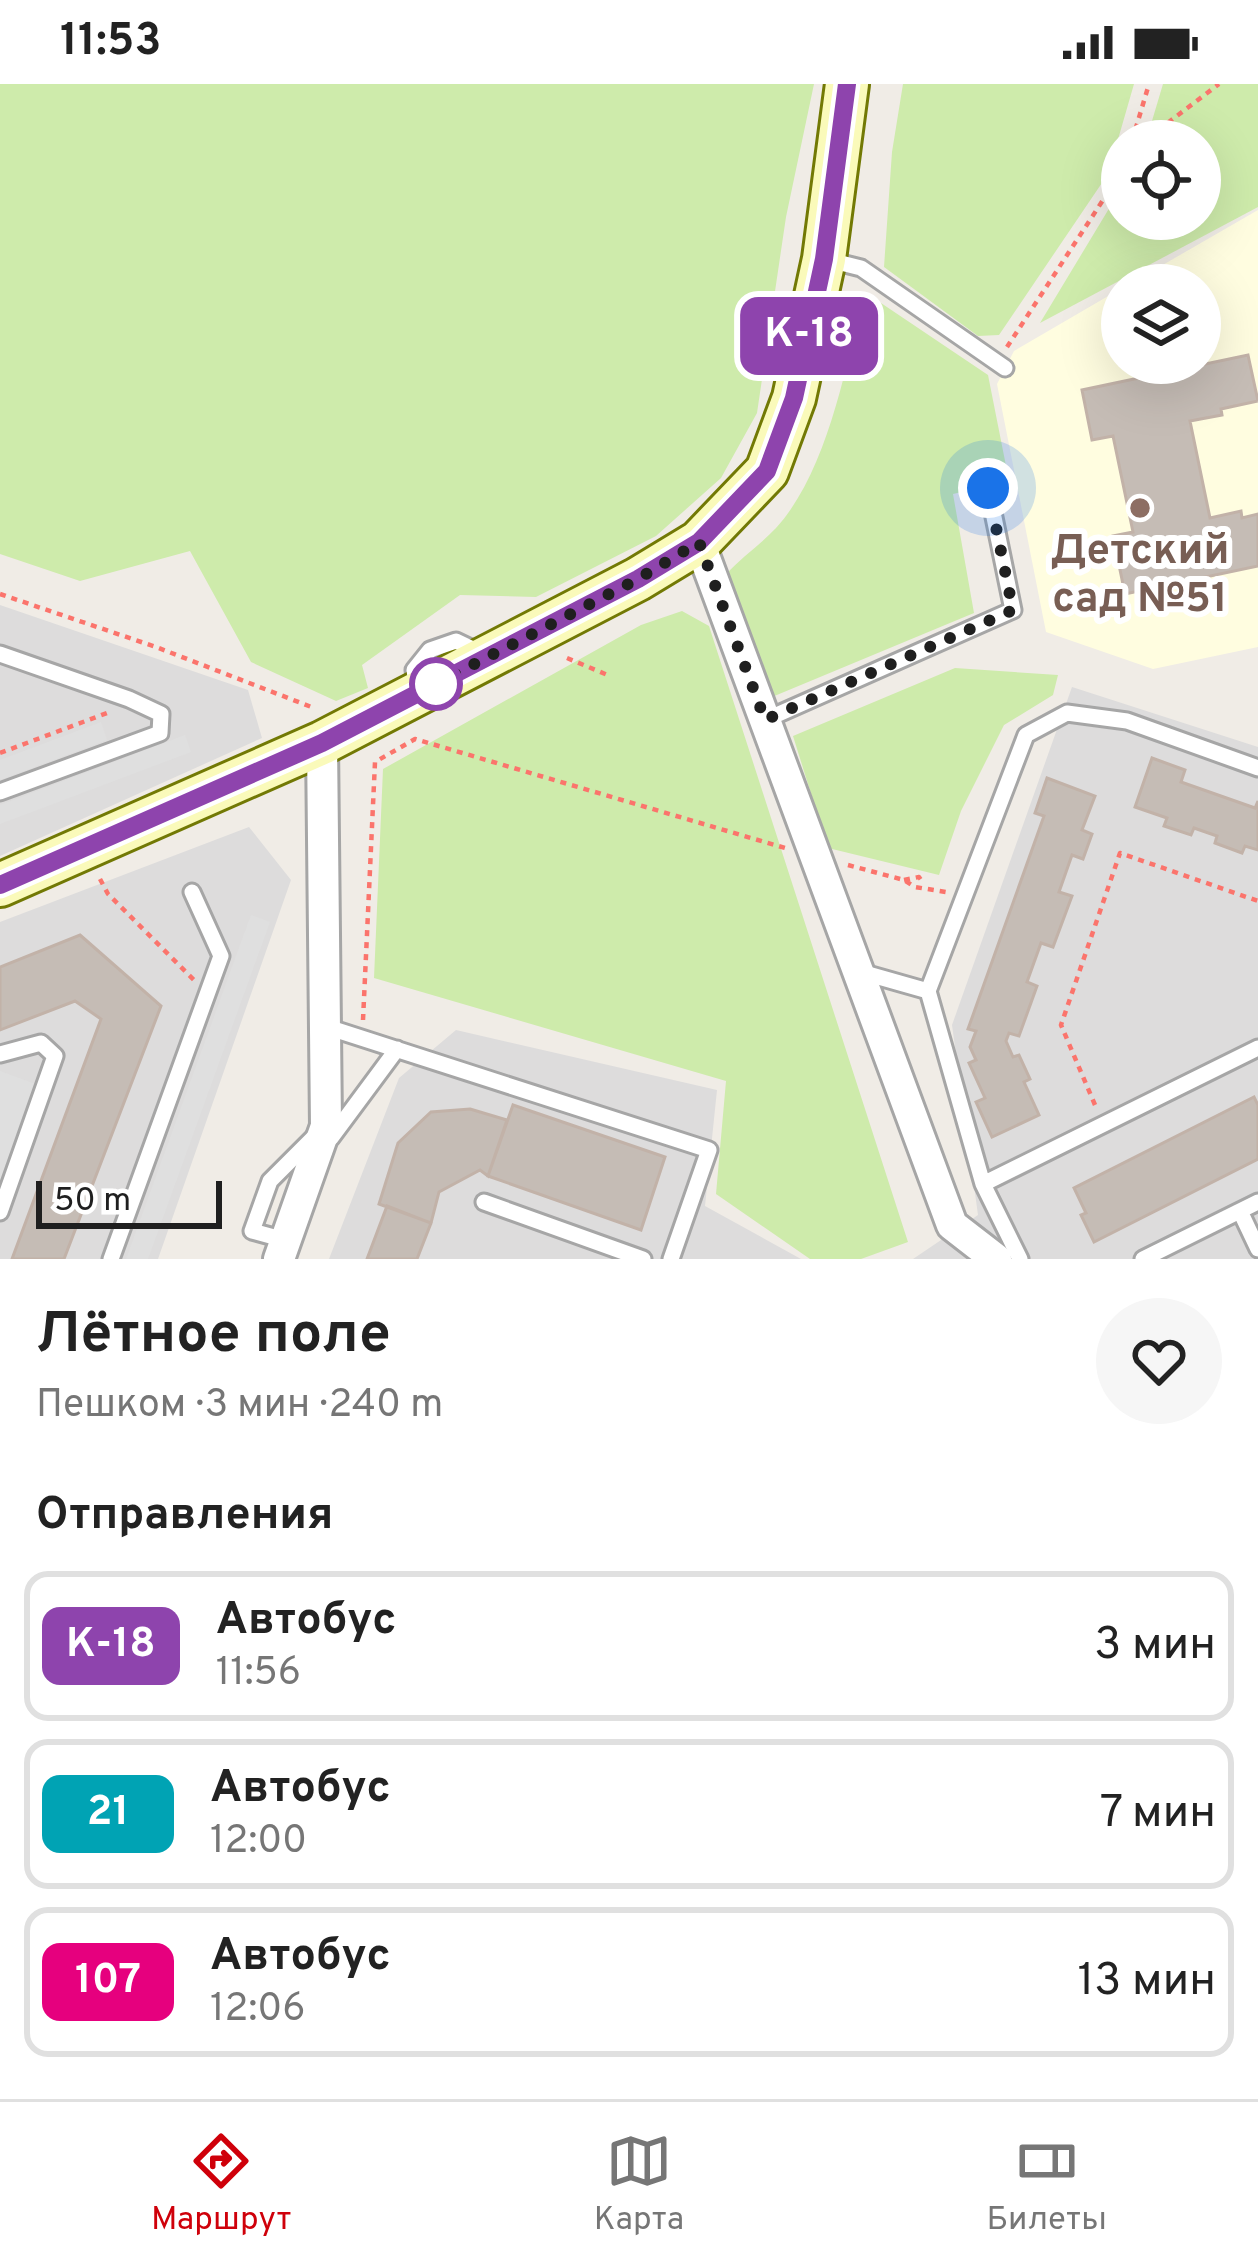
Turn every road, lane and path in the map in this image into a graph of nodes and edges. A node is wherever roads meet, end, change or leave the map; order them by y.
1 (847, 84) edge
2 (1149, 84) edge
3 (1219, 84) edge
4 (1140, 120) edge
5 (1172, 120) edge
6 (1101, 205) edge
7 (824, 259) junction
8 (1002, 366) joint
9 (988, 488) dead end
10 (699, 542) junction
11 (0, 594) edge
12 (0, 654) edge
13 (567, 658) dead end
14 (610, 676) dead end
15 (136, 702) junction
16 (765, 720) junction
17 (360, 723) junction
18 (322, 743) junction
19 (0, 753) edge
20 (1258, 769) edge
21 (0, 792) edge
22 (84, 848) junction
23 (816, 856) junction
24 (0, 885) edge
25 (192, 892) dead end
26 (964, 897) junction
27 (1258, 901) edge
28 (858, 971) junction
29 (208, 991) junction
30 (928, 991) junction
31 (324, 1026) junction
32 (362, 1038) junction
33 (1258, 1048) edge
34 (397, 1049) junction
35 (0, 1054) edge
36 (1104, 1124) junction
37 (326, 1126) junction
38 (314, 1160) junction
39 (983, 1184) junction
40 (484, 1202) dead end
41 (1258, 1202) edge
42 (1240, 1211) junction
43 (0, 1212) edge
44 (952, 1225) junction
45 (1258, 1249) edge
46 (282, 1250) edge
47 (111, 1259) edge
48 (643, 1259) edge
49 (671, 1259) edge
50 (958, 1259) edge
51 (996, 1259) edge
52 (1020, 1259) edge
53 (1143, 1259) edge

1 - 7 street
2 - 4 path
3 - 5 path
6 - 8 path
7 - 8 lane
7 - 10 street
9 - 16 lane
10 - 16 street
10 - 17 street
11 - 17 path
12 - 15 lane
13 - 14 path
15 - 19 path
15 - 21 lane
16 - 23 street
17 - 18 street
18 - 22 street
18 - 31 street
20 - 26 lane
22 - 24 street
22 - 29 path
23 - 26 path
23 - 28 street
23 - 32 path
25 - 29 lane
26 - 30 lane
27 - 36 path
28 - 30 lane
28 - 44 street
29 - 47 lane
30 - 39 lane
31 - 32 lane
31 - 37 street
32 - 34 lane
33 - 36 lane
34 - 38 lane
34 - 49 lane
35 - 43 lane
36 - 39 lane
37 - 38 street
37 - 46 lane
38 - 46 street
39 - 52 lane
40 - 48 lane
41 - 42 lane
42 - 45 lane
42 - 53 lane
44 - 50 street
44 - 51 street

